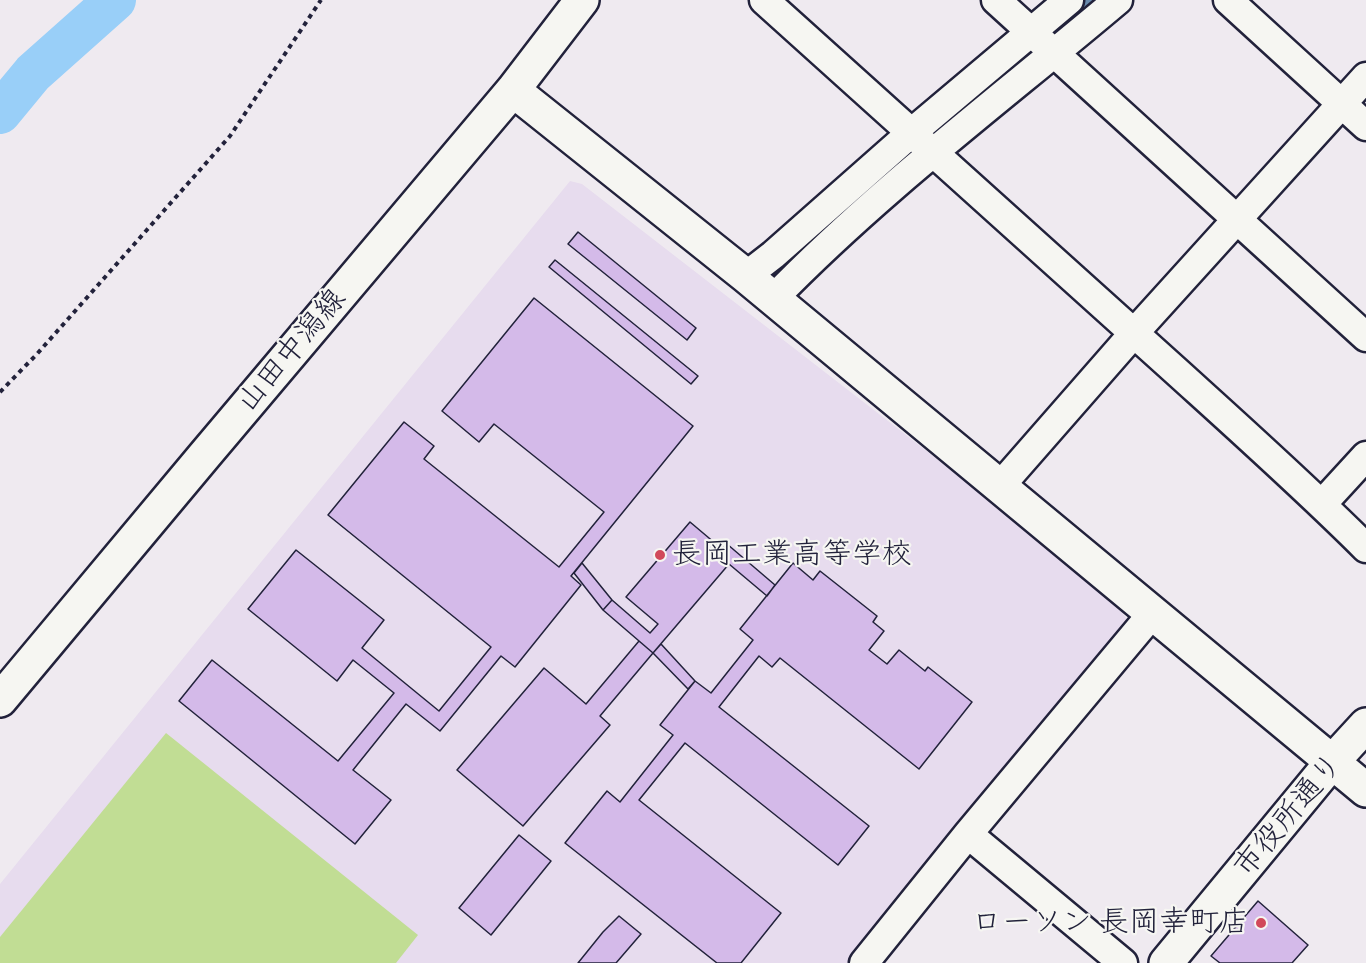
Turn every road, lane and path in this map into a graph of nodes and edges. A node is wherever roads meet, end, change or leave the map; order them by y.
1 (321, 0) edge
2 (582, 0) edge
3 (764, 0) edge
4 (996, 0) edge
5 (1069, 0) edge
6 (1118, 0) edge
7 (1228, 0) edge
8 (1031, 32) junction
9 (1055, 53) junction
10 (1366, 77) edge
11 (513, 90) junction
12 (1342, 103) junction
13 (1366, 126) edge
14 (910, 134) junction
15 (932, 153) junction
16 (1237, 219) junction
17 (746, 276) junction
18 (773, 298) junction
19 (1134, 333) junction
20 (1366, 337) edge
21 (0, 392) edge
22 (1366, 456) edge
23 (1001, 485) junction
24 (1322, 504) junction
25 (1366, 548) edge
26 (1152, 614) junction
27 (0, 700) edge
28 (1366, 725) edge
29 (1332, 762) junction
30 (1366, 790) edge
31 (968, 834) junction
32 (864, 963) edge
33 (1123, 963) edge
34 (1166, 963) edge

1 - 21 path
2 - 11 street, 山田中潟線
3 - 14 street
4 - 8 street
5 - 8 street
6 - 9 street
7 - 12 street
8 - 9 street
8 - 14 street
9 - 15 street
9 - 16 street
10 - 12 street
11 - 17 street
11 - 27 street, 山田中潟線
12 - 13 street
12 - 16 street
14 - 15 street
14 - 17 street
15 - 18 street
15 - 19 street
16 - 19 street
16 - 20 street
17 - 18 street
18 - 23 street
19 - 23 street
19 - 24 street
22 - 24 street
23 - 26 street
24 - 25 street
26 - 29 street
26 - 31 street
28 - 29 street, 市役所通り
29 - 30 street
29 - 34 street, 市役所通り
31 - 32 street
31 - 33 street

